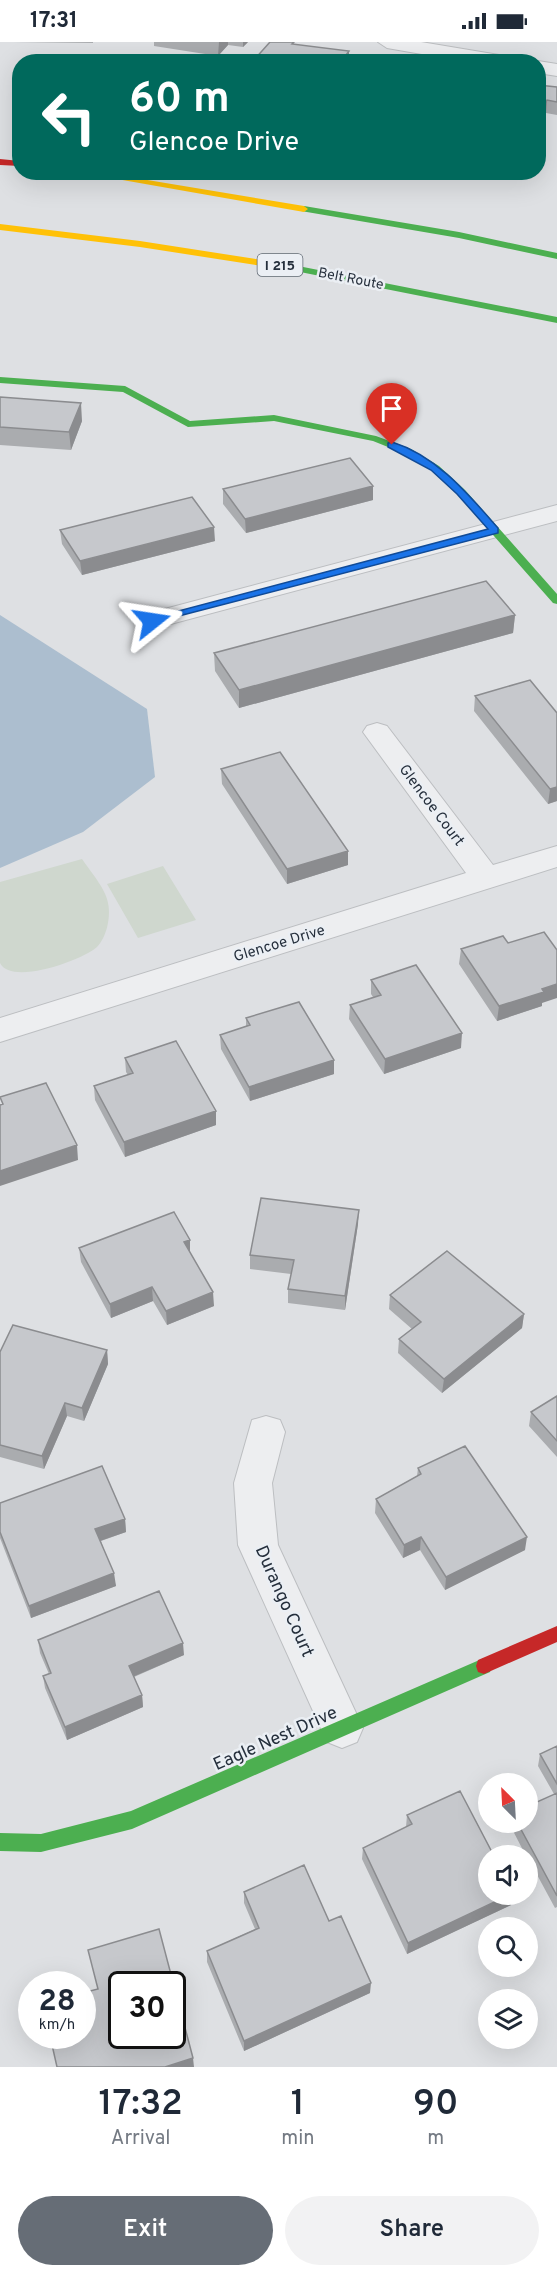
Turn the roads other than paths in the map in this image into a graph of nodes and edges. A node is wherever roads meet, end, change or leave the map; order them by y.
1 (387, 42) edge
2 (458, 54) edge
3 (129, 180) edge
4 (0, 226) edge
5 (557, 256) edge
6 (557, 320) edge
7 (0, 380) edge
8 (557, 513) edge
9 (495, 531) junction
10 (557, 601) edge
11 (152, 621) dead end
12 (377, 732) dead end
13 (557, 856) edge
14 (486, 878) junction
15 (0, 1030) edge
16 (266, 1432) dead end
17 (557, 1634) edge
18 (342, 1728) junction
19 (0, 1842) edge

1 - 2 street
3 - 5 main road
4 - 6 main road, Belt Route / I 215
7 - 9 main road
8 - 9 street
9 - 10 main road
9 - 11 street
12 - 14 street, Glencoe Court
13 - 14 street, Glencoe Drive
14 - 15 street, Glencoe Drive
16 - 18 street, Durango Court
17 - 18 main road, Eagle Nest Drive
18 - 19 main road, Eagle Nest Drive

